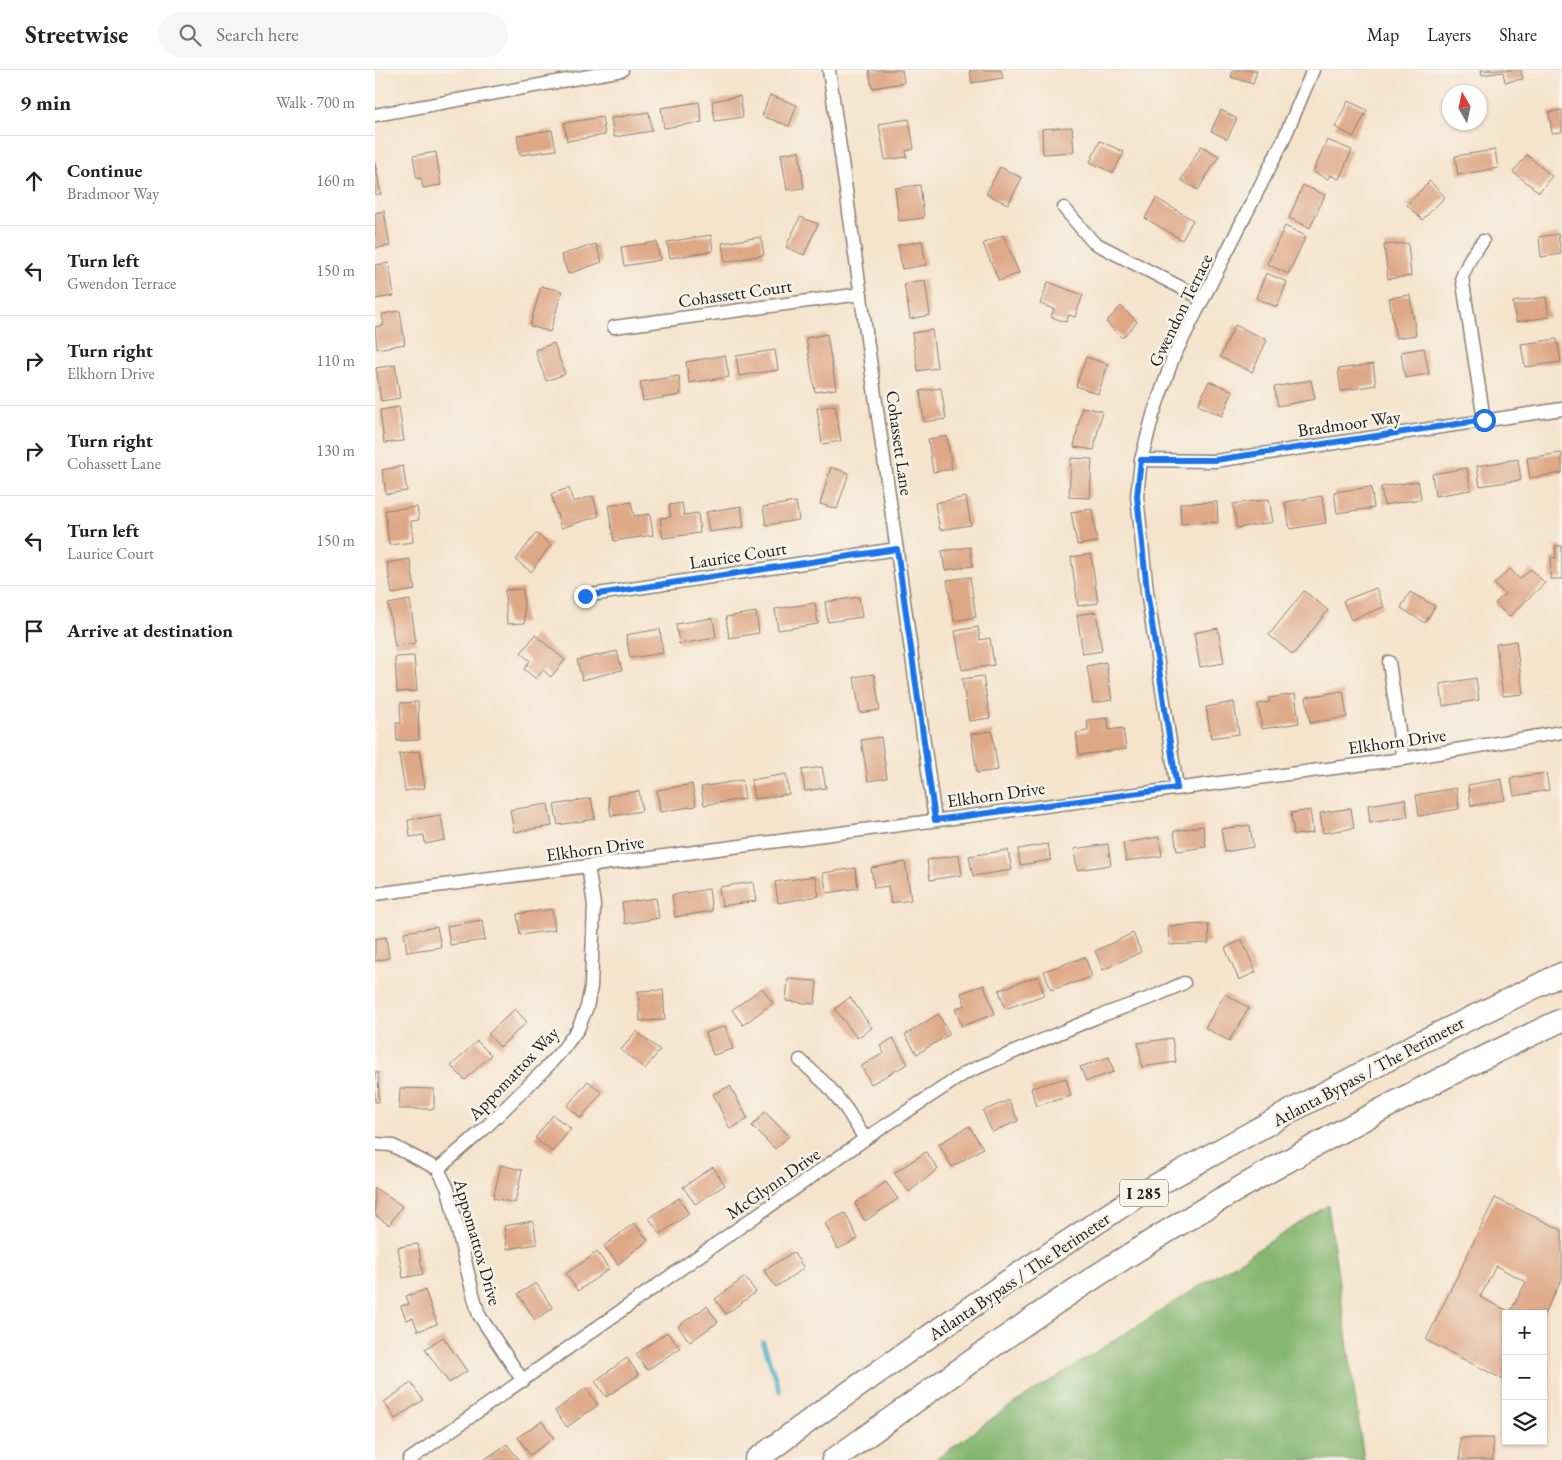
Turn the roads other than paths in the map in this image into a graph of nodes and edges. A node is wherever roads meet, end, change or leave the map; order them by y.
1 (622, 70) edge
2 (829, 70) edge
3 (1313, 70) edge
4 (563, 75) edge
5 (375, 115) edge
6 (1064, 208) dead end
7 (1483, 241) dead end
8 (861, 294) junction
9 (1203, 299) junction
10 (614, 326) dead end
11 (1562, 409) edge
12 (1484, 420) junction
13 (1141, 460) junction
14 (897, 549) junction
15 (585, 596) dead end
16 (1389, 662) dead end
17 (1562, 732) edge
18 (1403, 759) junction
19 (1177, 788) junction
20 (935, 820) junction
21 (588, 866) junction
22 (375, 894) edge
23 (1562, 974) edge
24 (1184, 983) dead end
25 (1562, 1020) edge
26 (800, 1060) dead end
27 (865, 1140) junction
28 (375, 1144) edge
29 (438, 1169) junction
30 (523, 1381) junction
31 (409, 1460) edge
32 (756, 1460) edge
33 (833, 1460) edge

1 - 4 street
2 - 8 street, Cohassett Lane
3 - 9 street, Gwendon Terrace
4 - 5 street
6 - 9 street
7 - 12 street
8 - 10 street, Cohassett Court
8 - 14 street, Cohassett Lane
9 - 13 street, Gwendon Terrace
11 - 12 street, Bradmoor Way
12 - 13 street, Bradmoor Way
13 - 19 street, Gwendon Terrace
14 - 15 street, Laurice Court
14 - 20 street, Cohassett Lane
16 - 18 street
17 - 18 street, Elkhorn Drive
18 - 19 street, Elkhorn Drive
19 - 20 street, Elkhorn Drive
20 - 21 street, Elkhorn Drive
21 - 22 street, Elkhorn Drive
21 - 29 street, Appomattox Way
23 - 32 highway, Atlanta Bypass / The Perimeter / I 285
24 - 27 street, McGlynn Drive
25 - 33 highway, I 285
26 - 27 street
27 - 30 street, McGlynn Drive
28 - 29 street, Appomattox Drive
29 - 30 street, Appomattox Drive
30 - 31 street, McGlynn Drive

